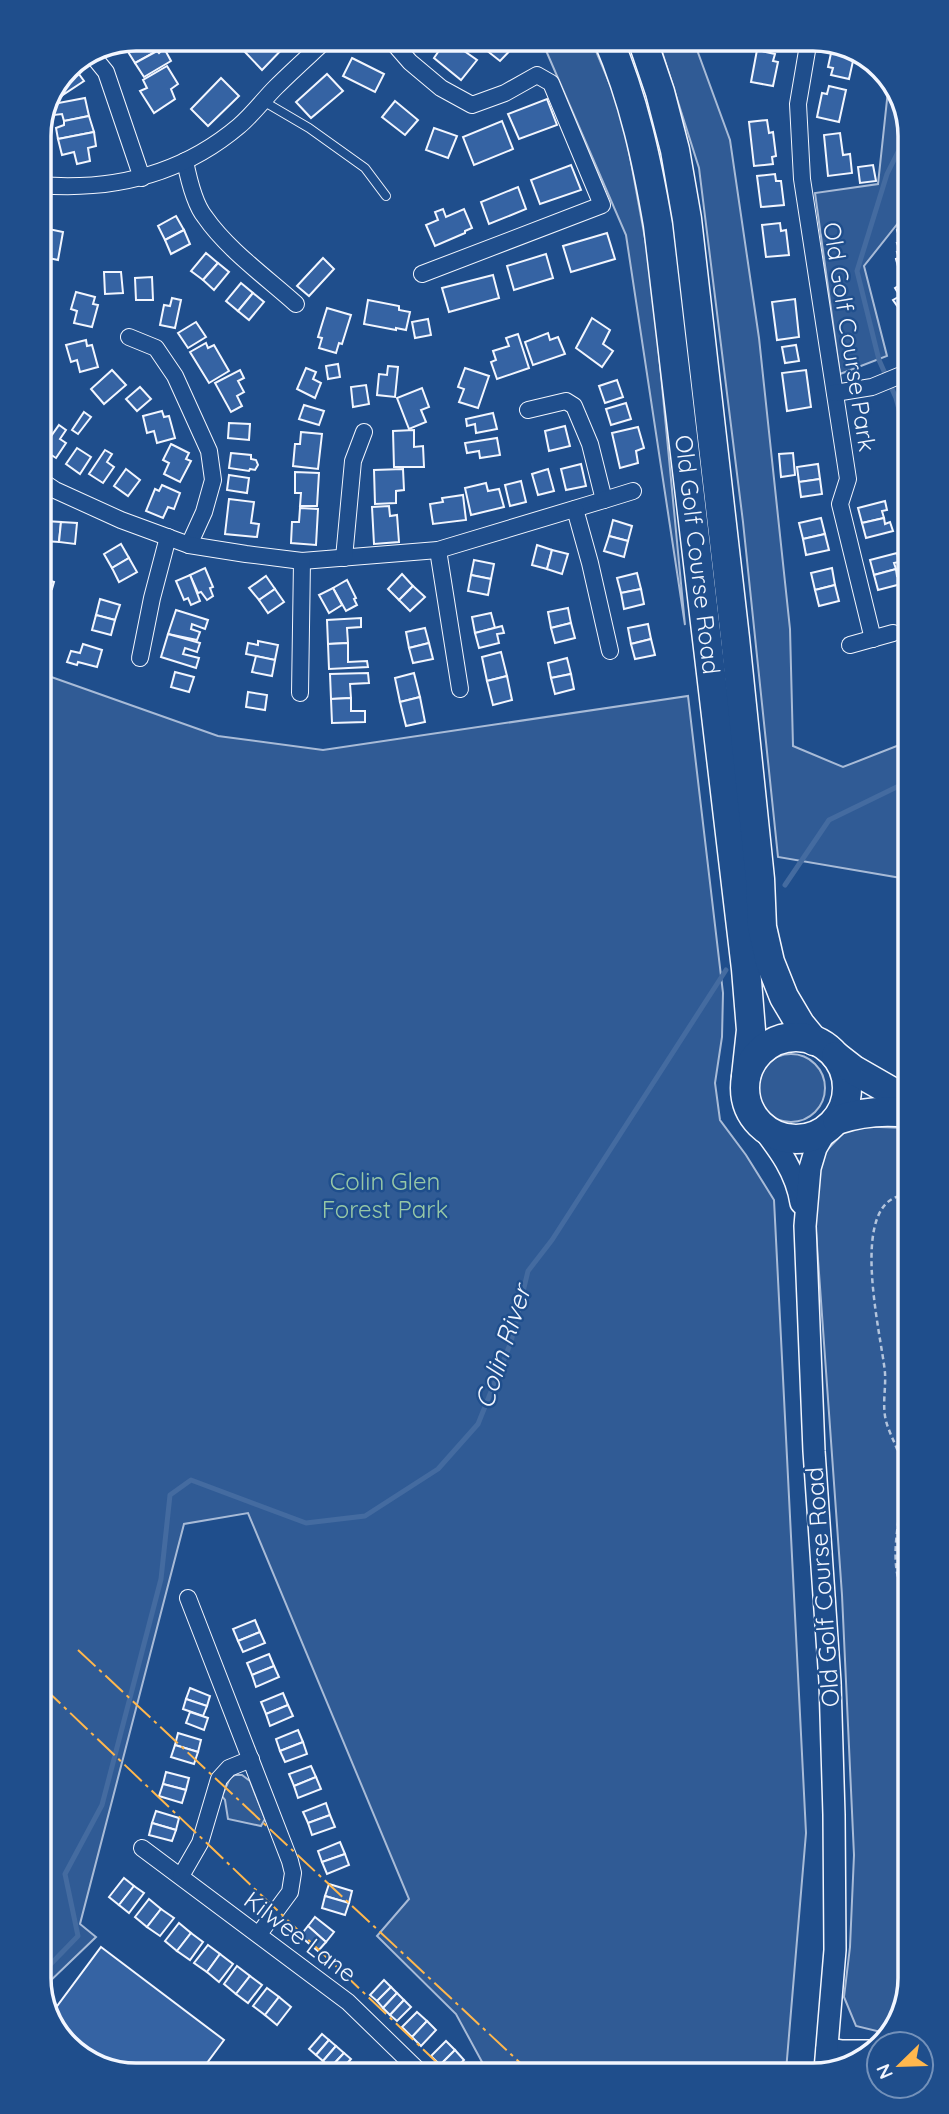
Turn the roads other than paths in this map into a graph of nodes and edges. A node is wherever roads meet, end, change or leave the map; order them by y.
1 (314, 51) edge
2 (400, 51) edge
3 (612, 51) edge
4 (646, 51) edge
5 (807, 51) edge
6 (97, 60) edge
7 (263, 101) junction
8 (185, 161) junction
9 (142, 178) junction
10 (51, 186) edge
11 (386, 196) dead end
12 (422, 274) dead end
13 (296, 304) dead end
14 (129, 337) dead end
15 (898, 376) edge
16 (835, 393) junction
17 (528, 410) dead end
18 (364, 432) dead end
19 (51, 486) edge
20 (633, 491) dead end
21 (604, 500) junction
22 (567, 511) junction
23 (169, 537) junction
24 (189, 545) junction
25 (438, 550) junction
26 (344, 558) junction
27 (302, 561) junction
28 (894, 633) dead end
29 (873, 639) junction
30 (850, 645) dead end
31 (610, 651) dead end
32 (140, 657) dead end
33 (460, 689) dead end
34 (300, 693) dead end
35 (826, 1048) junction
36 (746, 1076) junction
37 (898, 1095) edge
38 (898, 1112) edge
39 (757, 1121) junction
40 (832, 1124) junction
41 (805, 1226) junction
42 (188, 1598) dead end
43 (251, 1759) junction
44 (142, 1848) dead end
45 (181, 1876) junction
46 (258, 1934) junction
47 (827, 2049) junction
48 (858, 2050) edge
49 (411, 2063) edge
50 (826, 2063) edge

1 - 7 street
2 - 12 street
3 - 36 highway, Old Golf Course Road
4 - 35 highway, Old Golf Course Road
5 - 16 street, Old Golf Course Park
6 - 9 street
7 - 8 street
7 - 11 lane
8 - 9 street
8 - 13 street
9 - 10 street
14 - 24 street
15 - 16 street
16 - 29 street, Old Golf Course Park
17 - 21 street
18 - 26 street
19 - 23 street
20 - 21 street
21 - 22 street
22 - 25 street
22 - 31 street
23 - 24 street
23 - 32 street
24 - 27 street
25 - 26 street
25 - 33 street
26 - 27 street
27 - 34 street
28 - 29 street
29 - 30 street
35 - 36 highway
35 - 37 highway
35 - 40 highway
36 - 39 highway
38 - 40 highway
39 - 40 highway
39 - 41 street
40 - 41 street, Old Golf Course Road
41 - 47 street, Old Golf Course Road
42 - 43 street
43 - 45 street
43 - 46 street
44 - 45 street, Kilwee Lane
45 - 46 street, Kilwee Lane
46 - 49 street, Kilwee Lane
47 - 48 street
47 - 50 street, Old Golf Course Road

